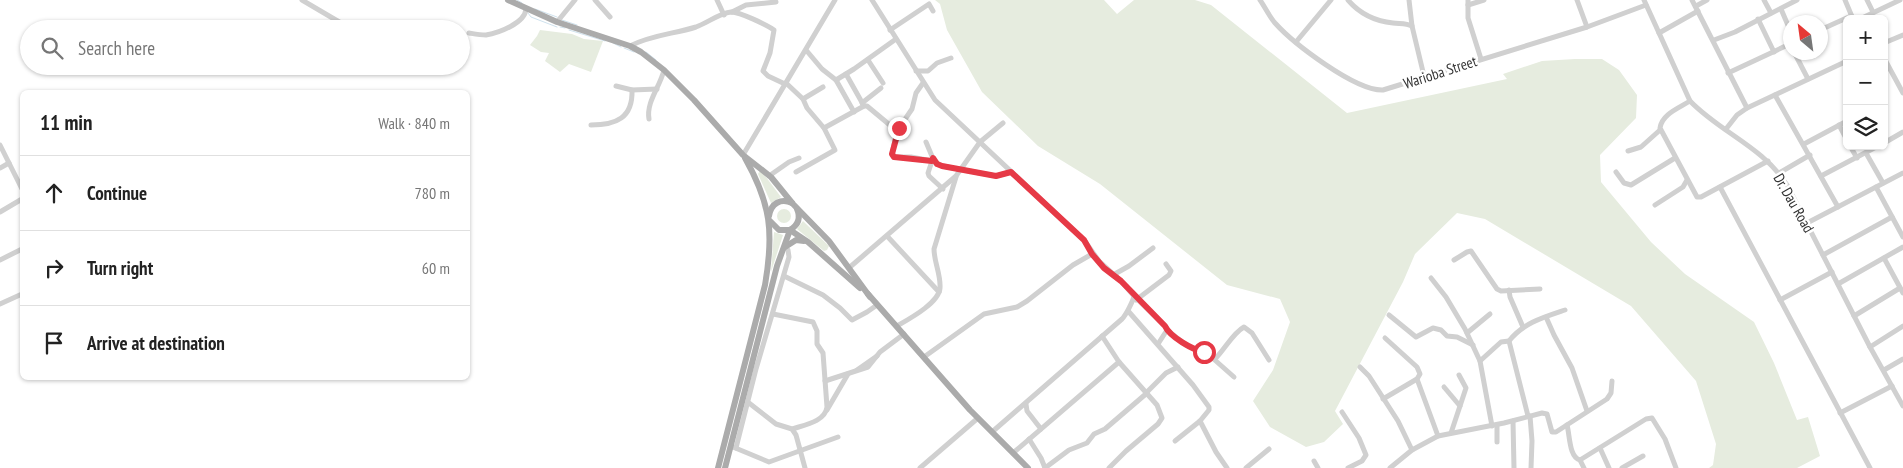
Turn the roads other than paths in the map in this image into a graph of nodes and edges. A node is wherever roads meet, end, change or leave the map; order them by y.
1 (302, 0) edge
2 (508, 0) edge
3 (575, 0) edge
4 (595, 0) edge
5 (717, 0) edge
6 (835, 0) edge
7 (872, 0) edge
8 (1260, 0) edge
9 (1330, 0) edge
10 (1348, 0) edge
11 (1409, 0) edge
12 (1484, 0) edge
13 (1576, 0) edge
14 (1692, 0) edge
15 (1707, 0) edge
16 (1764, 0) edge
17 (1798, 0) edge
18 (1845, 0) edge
19 (1867, 0) edge
20 (1900, 0) edge
21 (776, 2) dead end
22 (1468, 2) edge
23 (1645, 2) edge
24 (1697, 9) junction
25 (1781, 9) junction
26 (526, 10) junction
27 (932, 11) dead end
28 (732, 12) junction
29 (1873, 12) junction
30 (1771, 13) junction
31 (724, 15) junction
32 (1784, 15) edge
33 (1851, 15) edge
34 (1867, 15) edge
35 (610, 17) dead end
36 (1758, 19) junction
37 (335, 20) edge
38 (1843, 21) edge
39 (556, 22) junction
40 (1412, 26) junction
41 (1587, 27) junction
42 (1828, 27) edge
43 (890, 30) junction
44 (1659, 33) junction
45 (470, 34) edge
46 (1903, 35) edge
47 (896, 39) junction
48 (1714, 40) junction
49 (1888, 41) edge
50 (1296, 42) junction
51 (630, 46) junction
52 (1783, 48) edge
53 (806, 50) junction
54 (1774, 52) junction
55 (951, 58) dead end
56 (1481, 58) junction
57 (868, 60) junction
58 (1798, 60) edge
59 (1885, 60) edge
60 (1843, 63) edge
61 (664, 70) junction
62 (916, 71) junction
63 (1728, 73) junction
64 (846, 74) junction
65 (1424, 76) junction
66 (1808, 79) junction
67 (836, 80) junction
68 (923, 83) junction
69 (786, 84) junction
70 (616, 86) dead end
71 (823, 87) dead end
72 (657, 89) junction
73 (632, 90) junction
74 (1903, 93) edge
75 (1775, 95) junction
76 (803, 99) junction
77 (1690, 101) junction
78 (863, 104) junction
79 (1747, 108) junction
80 (854, 112) junction
81 (649, 120) dead end
82 (1003, 123) dead end
83 (1843, 123) edge
84 (591, 125) dead end
85 (1839, 125) junction
86 (824, 128) junction
87 (1726, 129) junction
88 (1660, 130) junction
89 (897, 131) junction
90 (1843, 132) edge
91 (1903, 132) edge
92 (1888, 141) edge
93 (926, 142) dead end
94 (980, 142) junction
95 (1804, 144) junction
96 (0, 145) edge
97 (1852, 150) edge
98 (1870, 150) edge
99 (1628, 151) dead end
100 (1866, 152) junction
101 (743, 155) junction
102 (1810, 155) junction
103 (799, 158) dead end
104 (1675, 158) junction
105 (1857, 158) junction
106 (932, 159) junction
107 (1768, 161) junction
108 (9, 163) junction
109 (0, 168) edge
110 (960, 170) junction
111 (796, 172) dead end
112 (1011, 172) junction
113 (1616, 172) dead end
114 (1903, 173) edge
115 (1779, 174) junction
116 (769, 176) junction
117 (956, 176) junction
118 (1822, 176) junction
119 (1687, 180) junction
120 (1883, 183) junction
121 (20, 186) edge
122 (1720, 187) junction
123 (1876, 187) junction
124 (942, 189) junction
125 (20, 200) edge
126 (795, 206) junction
127 (1655, 206) dead end
128 (1838, 207) junction
129 (0, 212) edge
130 (1892, 217) junction
131 (769, 218) junction
132 (1807, 223) junction
133 (790, 230) junction
134 (887, 236) junction
135 (1903, 237) edge
136 (808, 242) junction
137 (785, 246) junction
138 (1903, 247) edge
139 (1153, 248) dead end
140 (20, 250) edge
141 (780, 254) junction
142 (1092, 254) junction
143 (1823, 255) junction
144 (1884, 258) junction
145 (0, 260) edge
146 (1454, 260) dead end
147 (1166, 264) dead end
148 (850, 267) junction
149 (1832, 272) junction
150 (1113, 275) junction
151 (784, 276) junction
152 (1431, 278) dead end
153 (1838, 284) junction
154 (1540, 289) dead end
155 (1509, 290) junction
156 (1902, 290) edge
157 (939, 292) junction
158 (20, 295) edge
159 (870, 297) junction
160 (1135, 299) junction
161 (1780, 300) junction
162 (0, 304) edge
163 (877, 305) junction
164 (1565, 310) dead end
165 (1129, 312) junction
166 (773, 314) junction
167 (1389, 314) dead end
168 (1490, 314) dead end
169 (1854, 316) junction
170 (1546, 317) junction
171 (897, 326) junction
172 (1903, 326) edge
173 (1523, 327) junction
174 (1167, 330) junction
175 (1467, 333) junction
176 (904, 334) junction
177 (1102, 336) junction
178 (1385, 338) dead end
179 (1509, 341) junction
180 (1158, 344) junction
181 (1474, 345) junction
182 (1870, 346) junction
183 (924, 357) junction
184 (1215, 359) junction
185 (1903, 359) edge
186 (1269, 360) dead end
187 (1480, 360) junction
188 (1119, 362) junction
189 (1178, 367) junction
190 (1360, 367) dead end
191 (1884, 370) junction
192 (848, 374) junction
193 (1459, 375) dead end
194 (1234, 377) dead end
195 (1417, 379) junction
196 (825, 381) junction
197 (1612, 381) dead end
198 (1892, 386) junction
199 (1444, 387) dead end
200 (1146, 393) junction
201 (1384, 399) junction
202 (749, 403) junction
203 (1902, 403) edge
204 (1026, 404) junction
205 (1460, 406) junction
206 (826, 411) junction
207 (1588, 411) junction
208 (1342, 412) dead end
209 (1840, 413) junction
210 (1529, 416) junction
211 (978, 418) junction
212 (1200, 421) junction
213 (1513, 421) junction
214 (1495, 425) junction
215 (1566, 425) junction
216 (792, 429) junction
217 (1041, 429) junction
218 (992, 432) junction
219 (1451, 433) junction
220 (1438, 436) junction
221 (838, 437) dead end
222 (1029, 439) junction
223 (1175, 441) dead end
224 (1497, 442) dead end
225 (733, 447) junction
226 (1600, 448) junction
227 (1269, 449) dead end
228 (1412, 450) junction
229 (800, 451) junction
230 (1013, 453) junction
231 (1643, 456) dead end
232 (1580, 460) junction
233 (1314, 461) dead end
234 (718, 468) edge
235 (725, 468) edge
236 (805, 468) edge
237 (920, 468) edge
238 (1028, 468) edge
239 (1045, 468) edge
240 (1109, 468) edge
241 (1227, 468) edge
242 (1246, 468) edge
243 (1318, 468) edge
244 (1348, 468) edge
245 (1390, 468) edge
246 (1514, 468) edge
247 (1531, 468) edge
248 (1584, 468) edge
249 (1610, 468) edge
250 (1622, 468) edge
251 (1676, 468) edge
252 (1870, 468) edge

1 - 37 street
2 - 26 main road
3 - 39 street
4 - 35 street
5 - 31 street
6 - 53 street
7 - 43 street
8 - 50 street, Warioba Street
9 - 50 street
10 - 40 street
11 - 40 street
12 - 22 street
13 - 41 street
14 - 24 street
15 - 24 street
16 - 30 street
17 - 25 street
18 - 33 street
19 - 29 street
20 - 29 street
21 - 28 street
22 - 56 street
23 - 41 street, Warioba Street
23 - 44 street, Dr. Dau Road
24 - 44 street
24 - 48 street
25 - 30 street
25 - 32 street
26 - 39 main road
26 - 45 street
27 - 43 street
28 - 31 street
28 - 69 street
29 - 34 street
30 - 36 street
31 - 51 street
36 - 48 street
36 - 54 street
38 - 42 street
39 - 51 main road
40 - 65 street
41 - 56 street, Warioba Street
43 - 47 street
44 - 77 street, Dr. Dau Road
46 - 49 street
47 - 57 street
47 - 62 street
48 - 63 street
50 - 65 street, Warioba Street
51 - 61 main road
52 - 54 street
53 - 67 street
53 - 69 street
54 - 63 street
55 - 62 street
56 - 65 street, Warioba Street
57 - 64 street
57 - 78 street
58 - 66 street
59 - 74 street
60 - 66 street
61 - 72 street
61 - 101 main road
62 - 68 street
63 - 79 street
64 - 67 street
64 - 78 street
66 - 75 street
67 - 80 street
68 - 89 street
68 - 94 street
69 - 76 street
69 - 101 street
70 - 73 street
71 - 76 street
72 - 73 street
72 - 81 street
73 - 84 street
75 - 79 street
75 - 95 street
76 - 86 street
77 - 87 street, Dr. Dau Road
77 - 88 street
78 - 80 street
78 - 89 street
79 - 87 street
80 - 86 street
82 - 94 street
83 - 85 street
85 - 90 street
85 - 95 street
86 - 111 street
87 - 107 street, Dr. Dau Road
88 - 99 street
88 - 104 street
89 - 106 street
91 - 92 street
93 - 106 street
94 - 110 street
94 - 112 street
95 - 102 street
96 - 108 street
97 - 105 street
98 - 100 street
100 - 105 street
100 - 120 street
101 - 116 main road
101 - 131 main road
102 - 115 street
102 - 118 street
103 - 116 street
104 - 113 street
104 - 119 street
105 - 118 street
106 - 110 street
106 - 124 street
107 - 115 street, Dr. Dau Road
107 - 122 street
108 - 109 street
108 - 121 street
110 - 112 street
110 - 117 street
112 - 142 street
114 - 120 street
115 - 132 street, Dr. Dau Road
116 - 126 main road
117 - 124 street
117 - 157 street
118 - 128 street
119 - 122 street
119 - 127 street
120 - 123 street
122 - 161 street
123 - 128 street
123 - 130 street
124 - 134 street
125 - 129 street
126 - 131 main road
126 - 133 main road
126 - 148 main road
128 - 132 street
130 - 135 street
130 - 143 street
131 - 133 main road
131 - 234 main road
132 - 143 street, Dr. Dau Road
133 - 136 main road
133 - 141 main road
134 - 148 street
134 - 157 street
136 - 137 main road
136 - 159 main road
137 - 141 main road
137 - 151 street
138 - 144 street
139 - 150 street
140 - 145 street
141 - 225 main road
142 - 150 street
142 - 183 street
143 - 149 street, Dr. Dau Road
144 - 153 street
144 - 156 street
146 - 155 street
147 - 160 street
148 - 159 main road
149 - 153 street, Dr. Dau Road
149 - 161 street
150 - 160 street
151 - 163 street
151 - 166 street
152 - 175 street
153 - 169 street, Dr. Dau Road
154 - 155 street
155 - 173 street
156 - 169 street
157 - 171 street
158 - 162 street
159 - 163 main road
160 - 165 street
160 - 174 street
161 - 209 street
163 - 171 main road
164 - 170 street
165 - 177 street
165 - 180 street
166 - 196 street
166 - 202 street
167 - 181 street
168 - 175 street
169 - 182 street, Dr. Dau Road
170 - 173 street
170 - 207 street
171 - 176 main road
172 - 182 street
173 - 179 street
174 - 180 street
174 - 184 street
175 - 181 street
176 - 183 main road
176 - 192 street
177 - 188 street
177 - 204 street
178 - 195 street
179 - 187 street
179 - 210 street
180 - 189 street
181 - 187 street
182 - 191 street, Dr. Dau Road
183 - 211 main road
184 - 186 street
184 - 194 street
185 - 191 street
187 - 214 street
188 - 200 street
188 - 217 street
189 - 200 street
189 - 212 street
190 - 201 street
191 - 198 street, Dr. Dau Road
192 - 196 street
192 - 206 street
193 - 205 street
195 - 201 street
195 - 220 street
196 - 206 street
197 - 207 street
198 - 203 street, Dr. Dau Road
198 - 209 street
199 - 205 street
200 - 239 street
200 - 240 street
201 - 228 street
202 - 216 street
202 - 225 street
204 - 217 street
204 - 218 street
205 - 219 street
206 - 216 street
207 - 215 street
208 - 244 street
209 - 252 street
210 - 213 street
210 - 215 street
210 - 247 street
211 - 218 main road
211 - 237 street
212 - 223 street
212 - 241 street
213 - 214 street
213 - 246 street
214 - 219 street
214 - 224 street
215 - 232 street
216 - 229 street
217 - 222 street
218 - 230 main road
219 - 220 street
220 - 228 street
221 - 229 street
222 - 230 street
222 - 239 street
225 - 229 street
225 - 235 main road
226 - 232 street
226 - 249 street
226 - 251 street
227 - 242 street
228 - 245 street
229 - 236 street
230 - 238 main road
231 - 250 street
232 - 248 street
233 - 243 street

